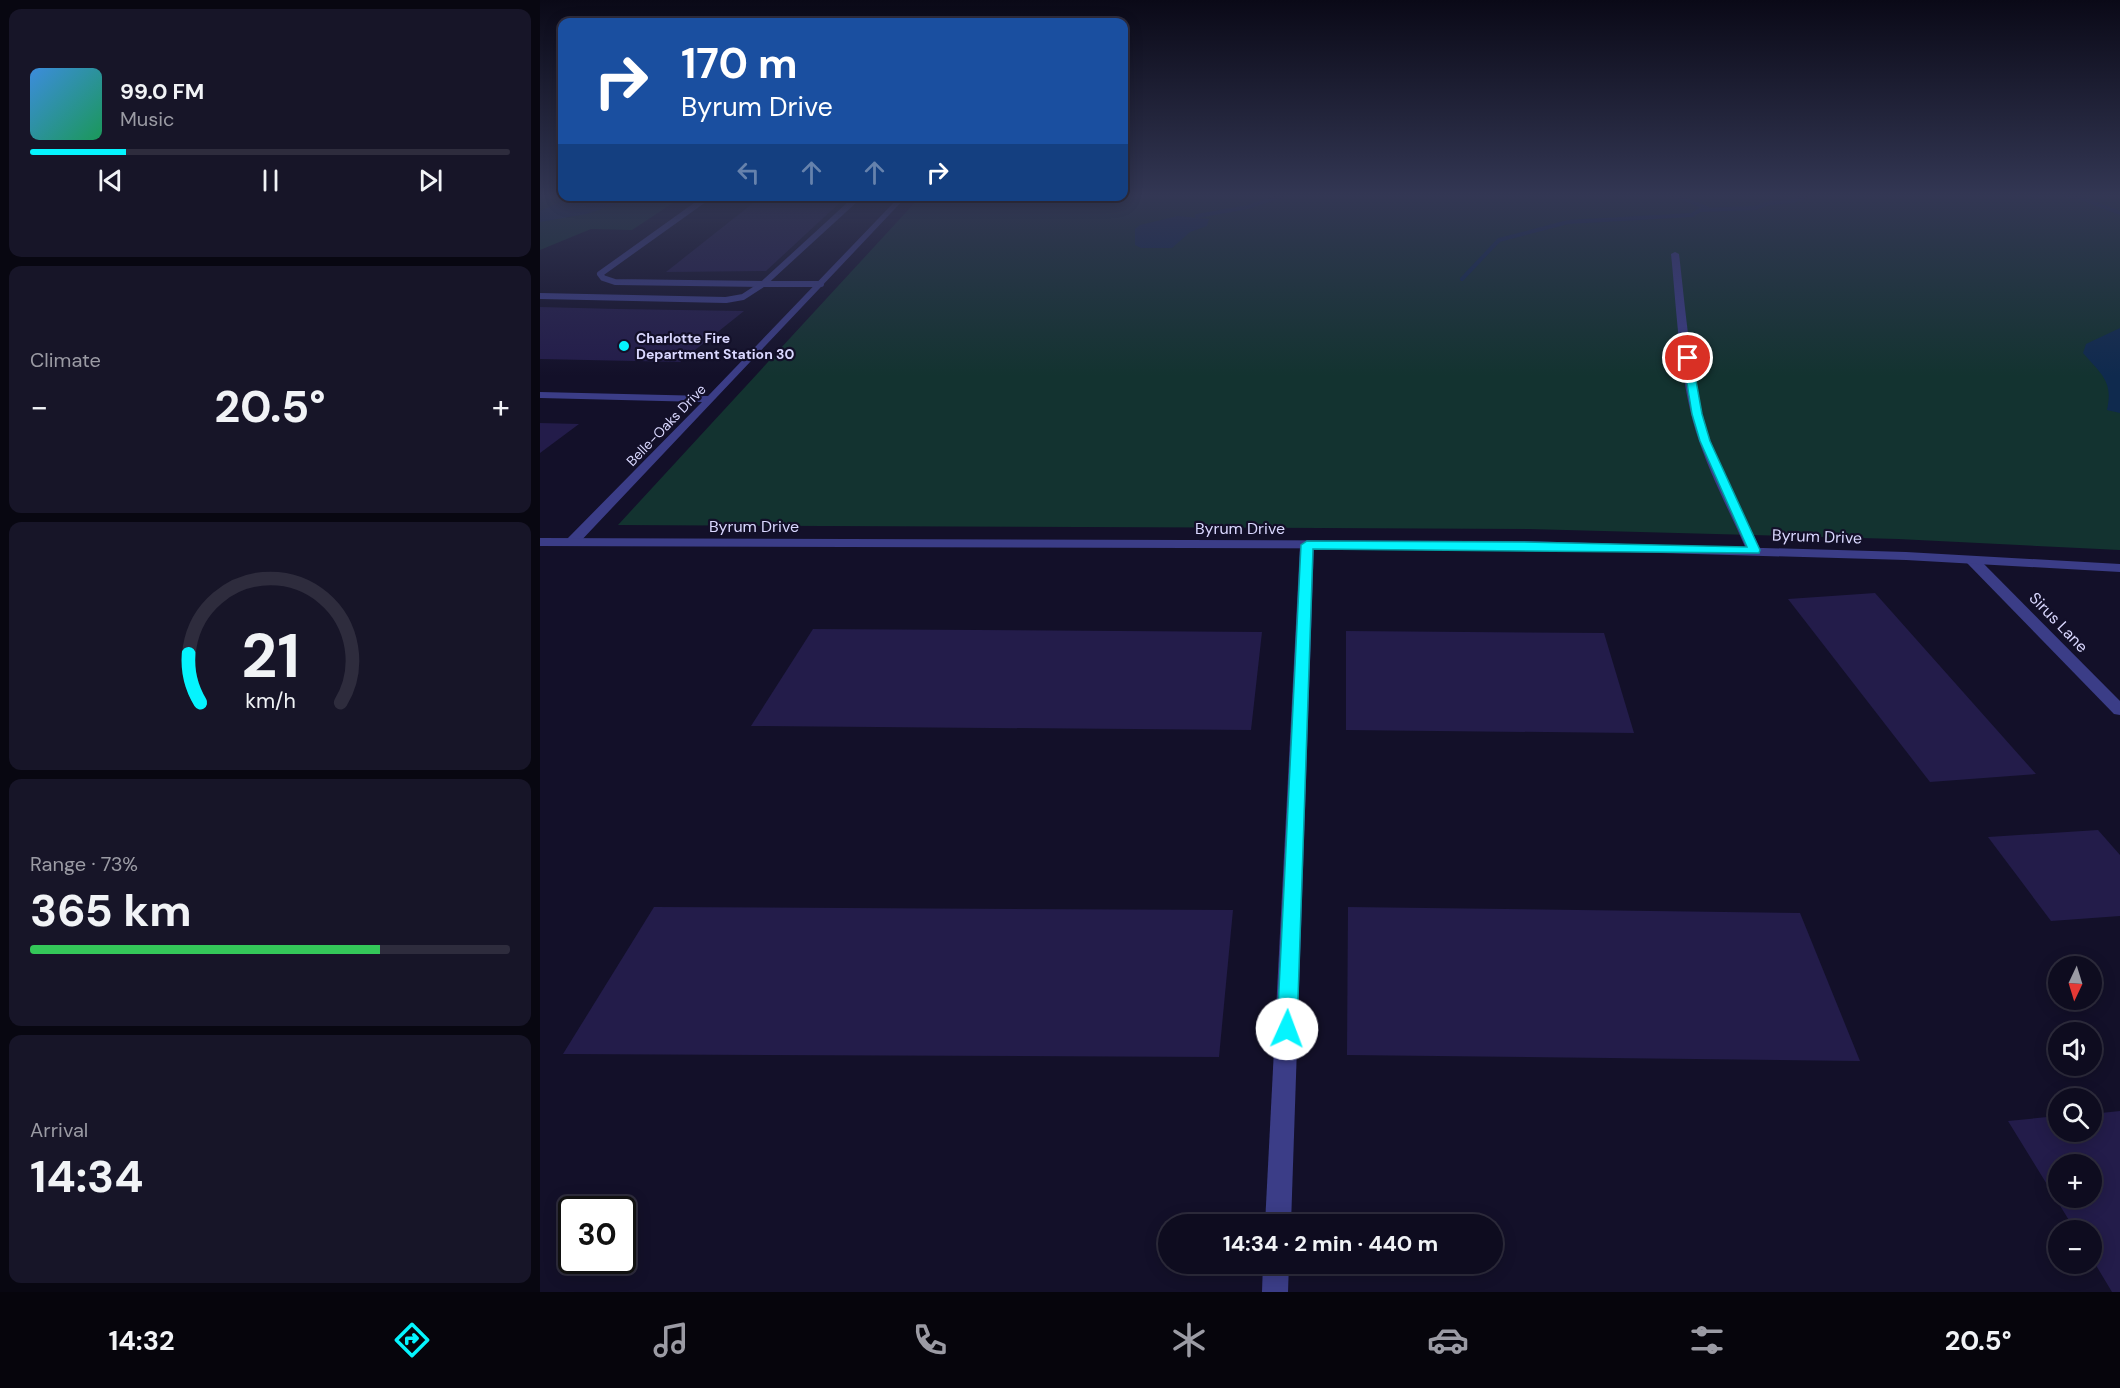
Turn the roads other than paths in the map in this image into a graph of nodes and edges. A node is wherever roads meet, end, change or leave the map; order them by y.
1 (626, 255) edge
2 (795, 255) edge
3 (848, 255) edge
4 (1675, 255) edge
5 (764, 284) junction
6 (821, 284) junction
7 (540, 296) edge
8 (540, 395) edge
9 (711, 399) junction
10 (540, 542) edge
11 (572, 542) junction
12 (1307, 545) junction
13 (1754, 550) junction
14 (1972, 560) junction
15 (2120, 568) edge
16 (2120, 710) edge
17 (1278, 1214) edge
18 (1276, 1274) edge
19 (1275, 1292) edge

1 - 5 lane
2 - 5 lane
3 - 6 street, Belle-Oaks Drive
4 - 13 street
5 - 6 lane
5 - 7 lane
6 - 9 street, Belle-Oaks Drive
8 - 9 street
9 - 11 street, Belle-Oaks Drive
10 - 11 street, Byrum Drive
11 - 12 street, Byrum Drive
12 - 13 street, Byrum Drive
12 - 17 street
13 - 14 street, Byrum Drive
14 - 15 street, Byrum Drive
14 - 16 street, Sirus Lane
18 - 19 street

